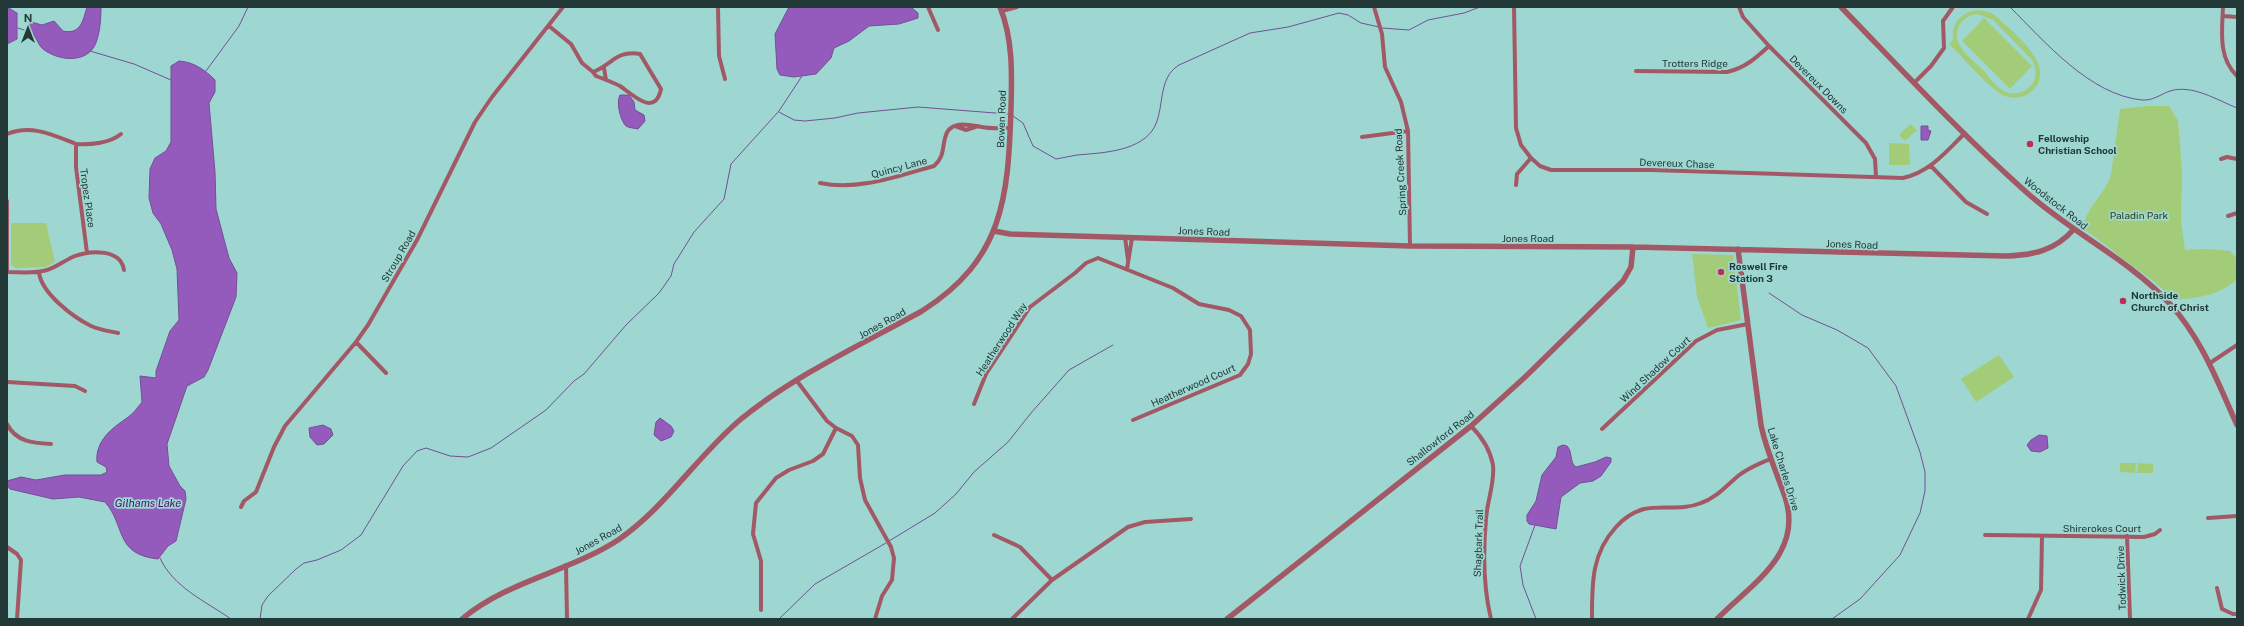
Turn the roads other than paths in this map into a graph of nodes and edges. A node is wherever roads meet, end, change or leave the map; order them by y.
1 (563, 7) edge
2 (718, 7) edge
3 (928, 7) edge
4 (1017, 7) edge
5 (1374, 7) edge
6 (1514, 7) edge
7 (1739, 7) edge
8 (1841, 7) edge
9 (1953, 7) edge
10 (2223, 7) edge
11 (1001, 9) edge
12 (2222, 16) junction
13 (2237, 17) edge
14 (549, 26) junction
15 (938, 30) dead end
16 (1769, 46) junction
17 (604, 68) junction
18 (1636, 71) dead end
19 (593, 72) junction
20 (2237, 76) edge
21 (725, 79) dead end
22 (606, 80) junction
23 (1915, 82) junction
24 (1010, 128) junction
25 (1408, 131) junction
26 (1965, 133) junction
27 (7, 134) edge
28 (121, 134) dead end
29 (1362, 137) dead end
30 (76, 144) junction
31 (1531, 158) junction
32 (2221, 159) dead end
33 (2237, 159) edge
34 (1931, 166) junction
35 (1876, 177) junction
36 (820, 184) dead end
37 (1516, 185) dead end
38 (7, 201) edge
39 (2237, 213) edge
40 (1987, 214) dead end
41 (2228, 216) dead end
42 (2074, 229) junction
43 (994, 231) junction
44 (1125, 237) junction
45 (1132, 238) junction
46 (1410, 246) junction
47 (1633, 247) junction
48 (1738, 249) junction
49 (87, 253) junction
50 (1128, 260) junction
51 (1128, 269) junction
52 (124, 270) dead end
53 (7, 272) edge
54 (39, 272) junction
55 (1748, 324) junction
56 (118, 333) dead end
57 (356, 342) junction
58 (2237, 345) edge
59 (2210, 363) junction
60 (386, 373) dead end
61 (797, 381) junction
62 (7, 382) edge
63 (85, 391) dead end
64 (974, 404) dead end
65 (1133, 420) dead end
66 (7, 424) edge
67 (2237, 425) edge
68 (1471, 426) junction
69 (836, 428) junction
70 (1602, 429) dead end
71 (51, 444) dead end
72 (1770, 459) junction
73 (241, 507) dead end
74 (2237, 516) edge
75 (2208, 518) dead end
76 (1190, 519) dead end
77 (2160, 530) dead end
78 (994, 535) dead end
79 (1985, 535) dead end
80 (2042, 536) junction
81 (2127, 536) junction
82 (7, 547) edge
83 (566, 565) junction
84 (1052, 580) junction
85 (2217, 588) dead end
86 (761, 610) dead end
87 (1722, 614) junction
88 (2237, 614) edge
89 (17, 619) edge
90 (462, 619) edge
91 (567, 619) edge
92 (875, 619) edge
93 (1012, 619) edge
94 (1227, 619) edge
95 (1491, 619) edge
96 (1592, 619) edge
97 (1717, 619) edge
98 (1726, 619) edge
99 (2028, 619) edge
100 (2130, 619) edge

1 - 14 street, Stroup Road
2 - 21 street
3 - 15 street
4 - 11 street
5 - 25 street, Spring Creek Road
6 - 31 street, Devereux Chase
7 - 16 street, Devereux Downs
8 - 23 street, Woodstock Road
9 - 23 street
10 - 12 street
11 - 24 street, Bowen Road
12 - 13 street
12 - 20 street
14 - 19 street
14 - 57 street, Stroup Road
16 - 18 street, Trotters Ridge
16 - 35 street, Devereux Downs
17 - 19 street
17 - 22 street
17 - 22 street
19 - 22 street
23 - 26 street, Woodstock Road
24 - 36 street, Quincy Lane
24 - 43 street, Bowen Road
25 - 29 street
25 - 46 street, Spring Creek Road
26 - 34 street, Devereux Chase
26 - 42 street, Woodstock Road
27 - 30 street
28 - 30 street
30 - 49 street, Tropez Place
31 - 35 street, Devereux Chase
31 - 37 street
32 - 33 street
34 - 35 street, Devereux Chase
34 - 40 street
38 - 53 street
39 - 41 street
42 - 48 street, Jones Road
42 - 59 street, Woodstock Road
43 - 44 street, Jones Road
43 - 61 street, Jones Road
44 - 45 street, Jones Road
44 - 50 street
45 - 46 street, Jones Road
45 - 50 street
46 - 47 street, Jones Road
47 - 48 street, Jones Road
47 - 68 street, Shallowford Road
48 - 55 street, Lake Charles Drive
49 - 52 street
49 - 54 street
50 - 51 street
51 - 64 street, Heatherwood Way
51 - 65 street, Heatherwood Court
53 - 54 street
54 - 56 street
55 - 70 street, Wind Shadow Court
55 - 72 street, Lake Charles Drive
57 - 60 street
57 - 73 street, Stroup Road
58 - 59 street
59 - 67 street, Woodstock Road
61 - 69 street
61 - 83 street, Jones Road
62 - 63 street
66 - 71 street
68 - 94 street, Shallowford Road
68 - 95 street, Shagbark Trail
69 - 86 street
69 - 92 street
72 - 87 street, Lake Charles Drive
72 - 96 street
74 - 75 street
76 - 84 street
77 - 81 street, Shirerokes Court
78 - 84 street
79 - 80 street, Shirerokes Court
80 - 81 street, Shirerokes Court
80 - 99 street
81 - 100 street, Todwick Drive
82 - 89 street
83 - 90 street, Jones Road
83 - 91 street
84 - 93 street
85 - 88 street
87 - 97 street, Lake Charles Drive
87 - 98 street

